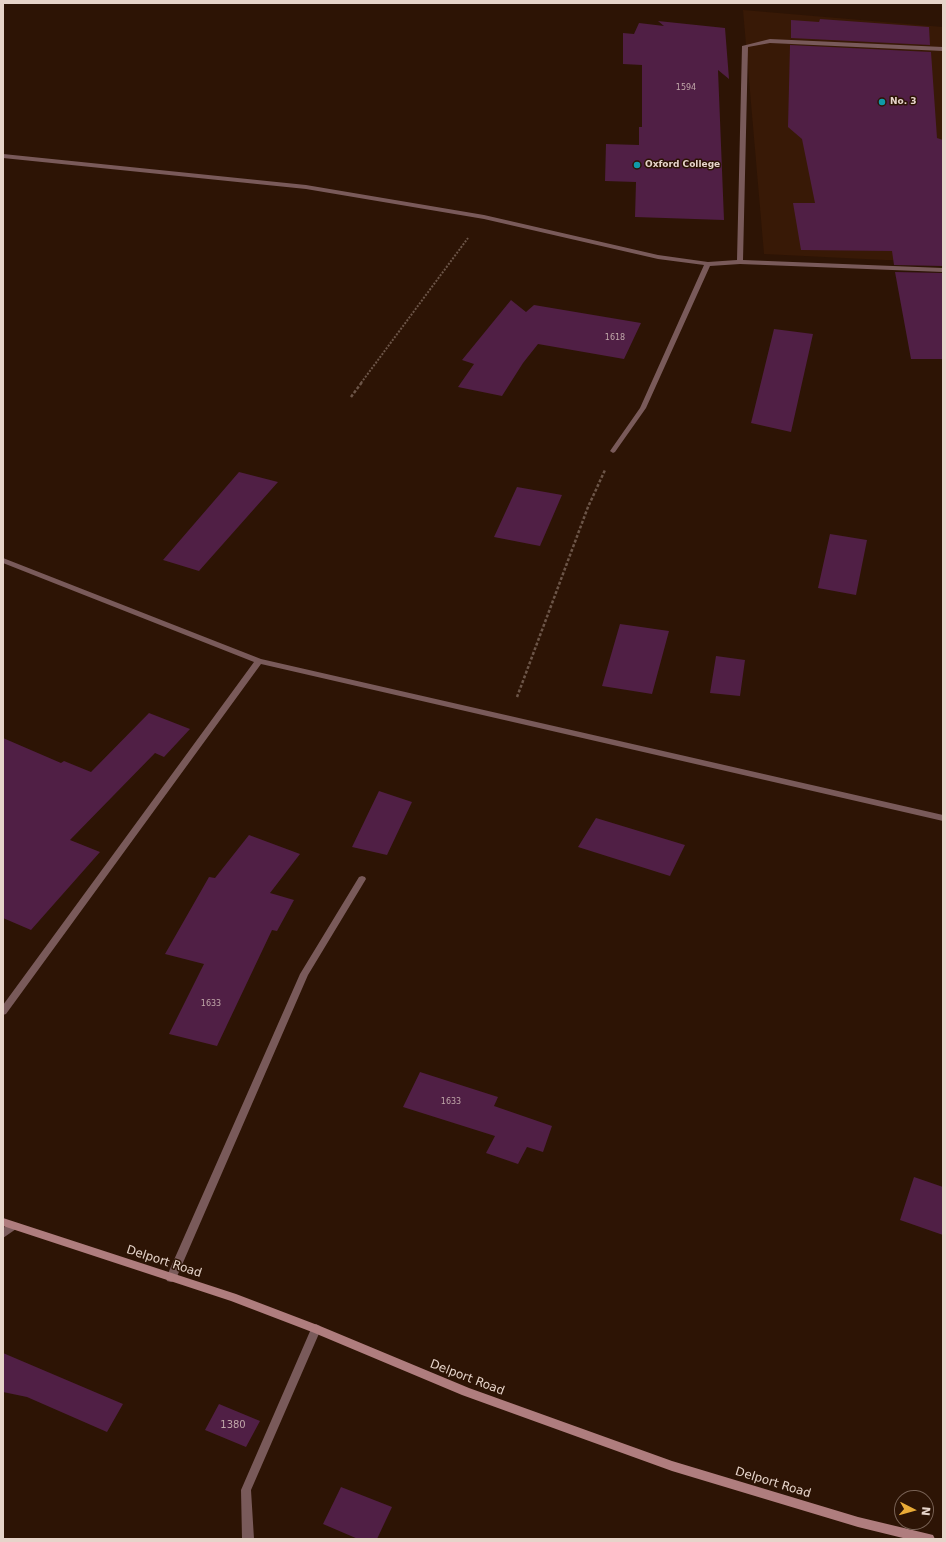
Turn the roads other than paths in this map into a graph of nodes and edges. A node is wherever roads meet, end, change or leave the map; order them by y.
1 (943, 49) edge
2 (3, 156) edge
3 (740, 262) junction
4 (708, 264) junction
5 (943, 270) edge
6 (613, 451) road end
7 (3, 560) edge
8 (259, 661) junction
9 (943, 818) edge
10 (362, 879) dead end
11 (3, 1012) edge
12 (8, 1224) edge
13 (3, 1234) edge
14 (171, 1278) junction
15 (316, 1329) junction
16 (248, 1539) edge
17 (929, 1539) edge

1 - 3 street
2 - 4 street
3 - 4 street
3 - 5 street
4 - 6 street
7 - 8 street
8 - 9 street
8 - 11 street
10 - 14 street
12 - 13 street
12 - 14 street, Delport Road
14 - 15 street, Delport Road
15 - 16 street
15 - 17 street, Delport Road

